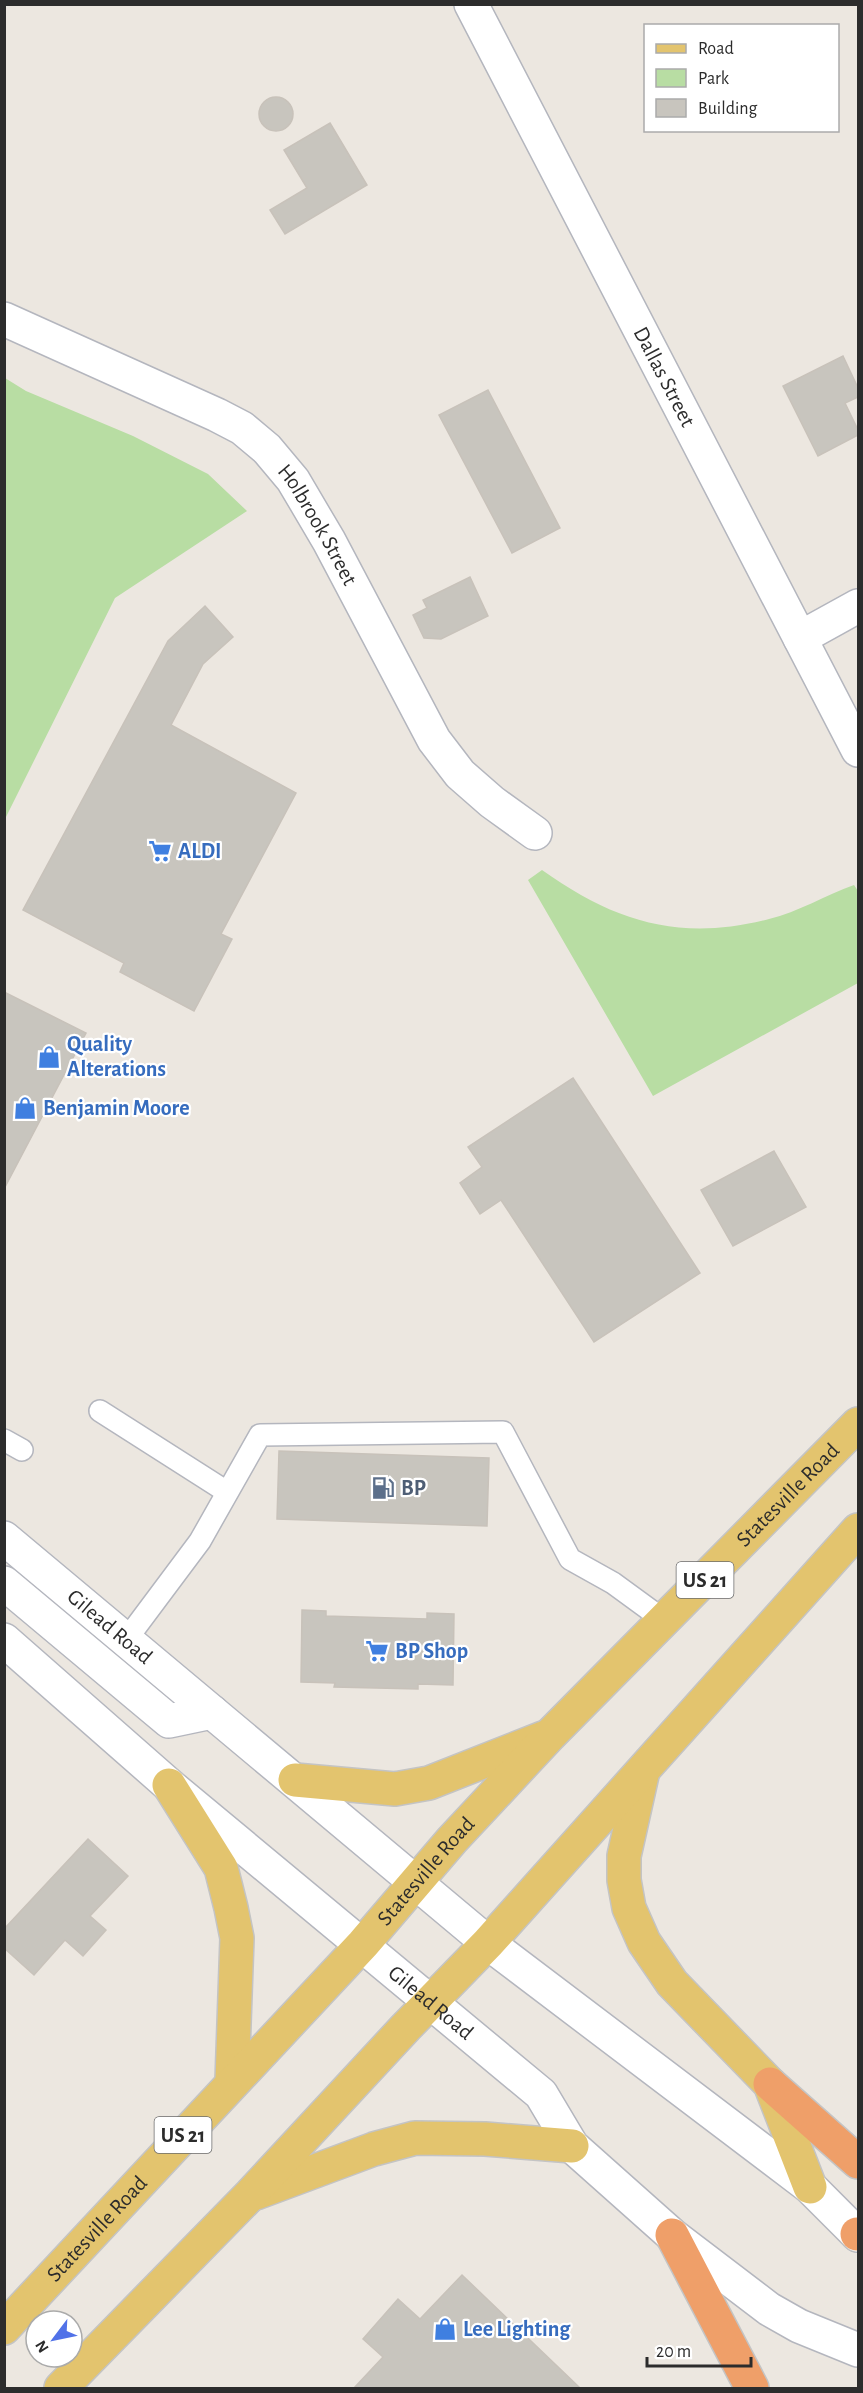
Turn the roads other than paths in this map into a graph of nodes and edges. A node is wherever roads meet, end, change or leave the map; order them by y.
1 (471, 4) edge
2 (4, 319) edge
3 (858, 606) edge
4 (800, 638) junction
5 (858, 750) edge
6 (535, 833) dead end
7 (100, 1411) dead end
8 (858, 1424) edge
9 (227, 1492) junction
10 (858, 1530) edge
11 (4, 1538) edge
12 (4, 1583) edge
13 (665, 1622) junction
14 (4, 1640) edge
15 (126, 1640) junction
16 (212, 1712) junction
17 (550, 1735) junction
18 (642, 1774) junction
19 (295, 1780) junction
20 (169, 1785) junction
21 (417, 1881) junction
22 (488, 1942) junction
23 (363, 1944) junction
24 (431, 2003) junction
25 (232, 2081) junction
26 (770, 2084) junction
27 (572, 2146) junction
28 (858, 2162) edge
29 (810, 2187) junction
30 (251, 2194) junction
31 (672, 2235) junction
32 (858, 2235) edge
33 (4, 2328) edge
34 (858, 2350) edge
35 (61, 2388) edge
36 (752, 2388) edge

1 - 4 main road, Dallas Street
2 - 6 main road, Holbrook Street
3 - 4 main road
4 - 5 main road, Dallas Street
7 - 9 lane
8 - 13 main road, Statesville Road / US 21
9 - 13 lane
9 - 15 lane
10 - 18 main road
11 - 15 main road, Gilead Road
12 - 16 main road
13 - 17 main road, Statesville Road / US 21
14 - 20 main road, Gilead Road
15 - 16 main road, Gilead Road
16 - 19 main road, Gilead Road
17 - 19 main road
17 - 21 main road, Statesville Road / US 21
18 - 22 main road
18 - 26 main road
19 - 21 main road, Gilead Road
20 - 23 main road, Gilead Road
20 - 25 main road
21 - 22 main road, Gilead Road
21 - 23 main road, Statesville Road / US 21
22 - 24 main road
22 - 29 main road, Gilead Road
23 - 24 main road, Gilead Road
23 - 25 main road, Statesville Road / US 21
24 - 27 main road, Gilead Road
24 - 30 main road
25 - 33 main road, Statesville Road / US 21
26 - 28 highway
26 - 29 main road
27 - 30 main road
27 - 31 main road, Gilead Road
29 - 32 main road, Gilead Road
30 - 35 main road
31 - 34 main road, Gilead Road
31 - 36 highway

